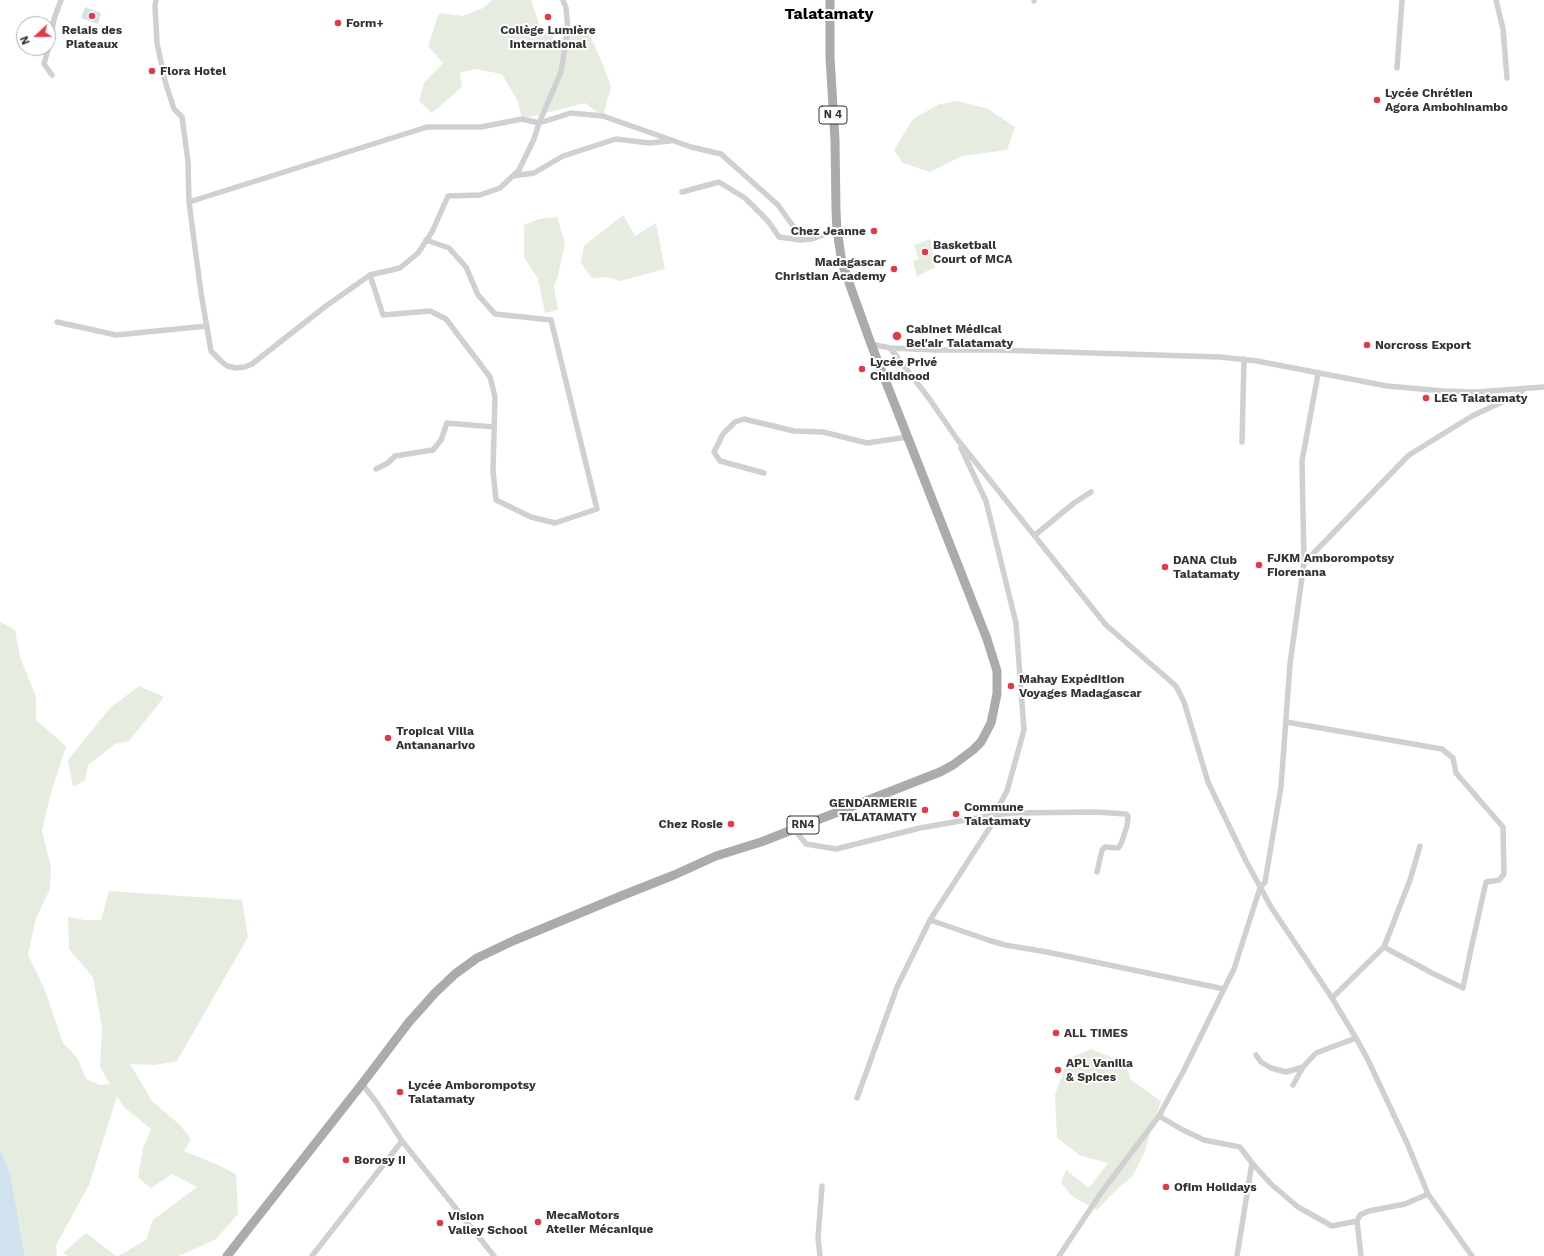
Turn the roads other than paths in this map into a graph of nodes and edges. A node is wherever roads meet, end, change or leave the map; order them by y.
1 (61, 0) edge
2 (156, 0) edge
3 (563, 0) edge
4 (830, 0) edge
5 (1402, 0) edge
6 (1496, 0) edge
7 (1397, 68) dead end
8 (52, 75) dead end
9 (1507, 78) dead end
10 (539, 123) junction
11 (673, 141) junction
12 (512, 177) junction
13 (682, 192) dead end
14 (189, 202) junction
15 (837, 230) junction
16 (426, 240) junction
17 (800, 240) junction
18 (370, 275) junction
19 (56, 322) dead end
20 (207, 326) junction
21 (871, 344) junction
22 (890, 348) junction
23 (1244, 359) junction
24 (1318, 374) junction
25 (1544, 387) edge
26 (1524, 389) junction
27 (494, 427) junction
28 (908, 437) junction
29 (957, 440) junction
30 (1242, 442) dead end
31 (376, 469) dead end
32 (764, 473) dead end
33 (1092, 492) dead end
34 (1035, 535) junction
35 (1304, 563) junction
36 (1286, 722) junction
37 (994, 815) junction
38 (794, 829) junction
39 (1420, 846) dead end
40 (1097, 872) dead end
41 (1260, 888) junction
42 (930, 920) junction
43 (1384, 947) junction
44 (1224, 989) junction
45 (1332, 998) junction
46 (1356, 1038) junction
47 (1256, 1055) dead end
48 (1303, 1067) junction
49 (362, 1084) junction
50 (1293, 1084) dead end
51 (857, 1098) dead end
52 (1159, 1116) junction
53 (402, 1141) junction
54 (1252, 1163) junction
55 (822, 1186) dead end
56 (1428, 1194) junction
57 (1357, 1221) junction
58 (227, 1256) edge
59 (312, 1256) edge
60 (494, 1256) edge
61 (820, 1256) edge
62 (1059, 1256) edge
63 (1237, 1256) edge
64 (1361, 1256) edge
65 (1472, 1256) edge

1 - 8 street
2 - 14 street
3 - 10 street
4 - 15 main road, N 4
5 - 7 street
6 - 9 street
10 - 11 street
10 - 12 street
10 - 14 street
11 - 12 street
11 - 17 street
12 - 16 street
13 - 17 street
14 - 20 street
15 - 17 street
15 - 21 main road, RN4
16 - 18 street
16 - 27 street
18 - 20 street
18 - 27 street
19 - 20 street
21 - 22 street
21 - 28 main road, RN4
22 - 23 street
22 - 29 street
23 - 24 street
23 - 30 street
24 - 26 street
24 - 35 street
25 - 26 street
26 - 35 street
27 - 31 street
28 - 32 street
28 - 38 main road, RN4
29 - 34 street
29 - 37 street
33 - 34 street
34 - 41 street
35 - 36 street
36 - 41 street
36 - 43 street
37 - 38 street
37 - 40 street
37 - 42 street
38 - 49 main road, RN4
39 - 43 street
41 - 44 street
41 - 45 street
42 - 44 street
42 - 51 street
43 - 45 street
44 - 52 street
45 - 46 street
46 - 48 street
46 - 56 street
47 - 48 street
48 - 50 street
49 - 53 street
49 - 58 main road, RN4
52 - 54 street
52 - 62 street
53 - 59 street
53 - 60 street
54 - 57 street
54 - 63 street
55 - 61 street
56 - 57 street
56 - 65 street
57 - 64 street

